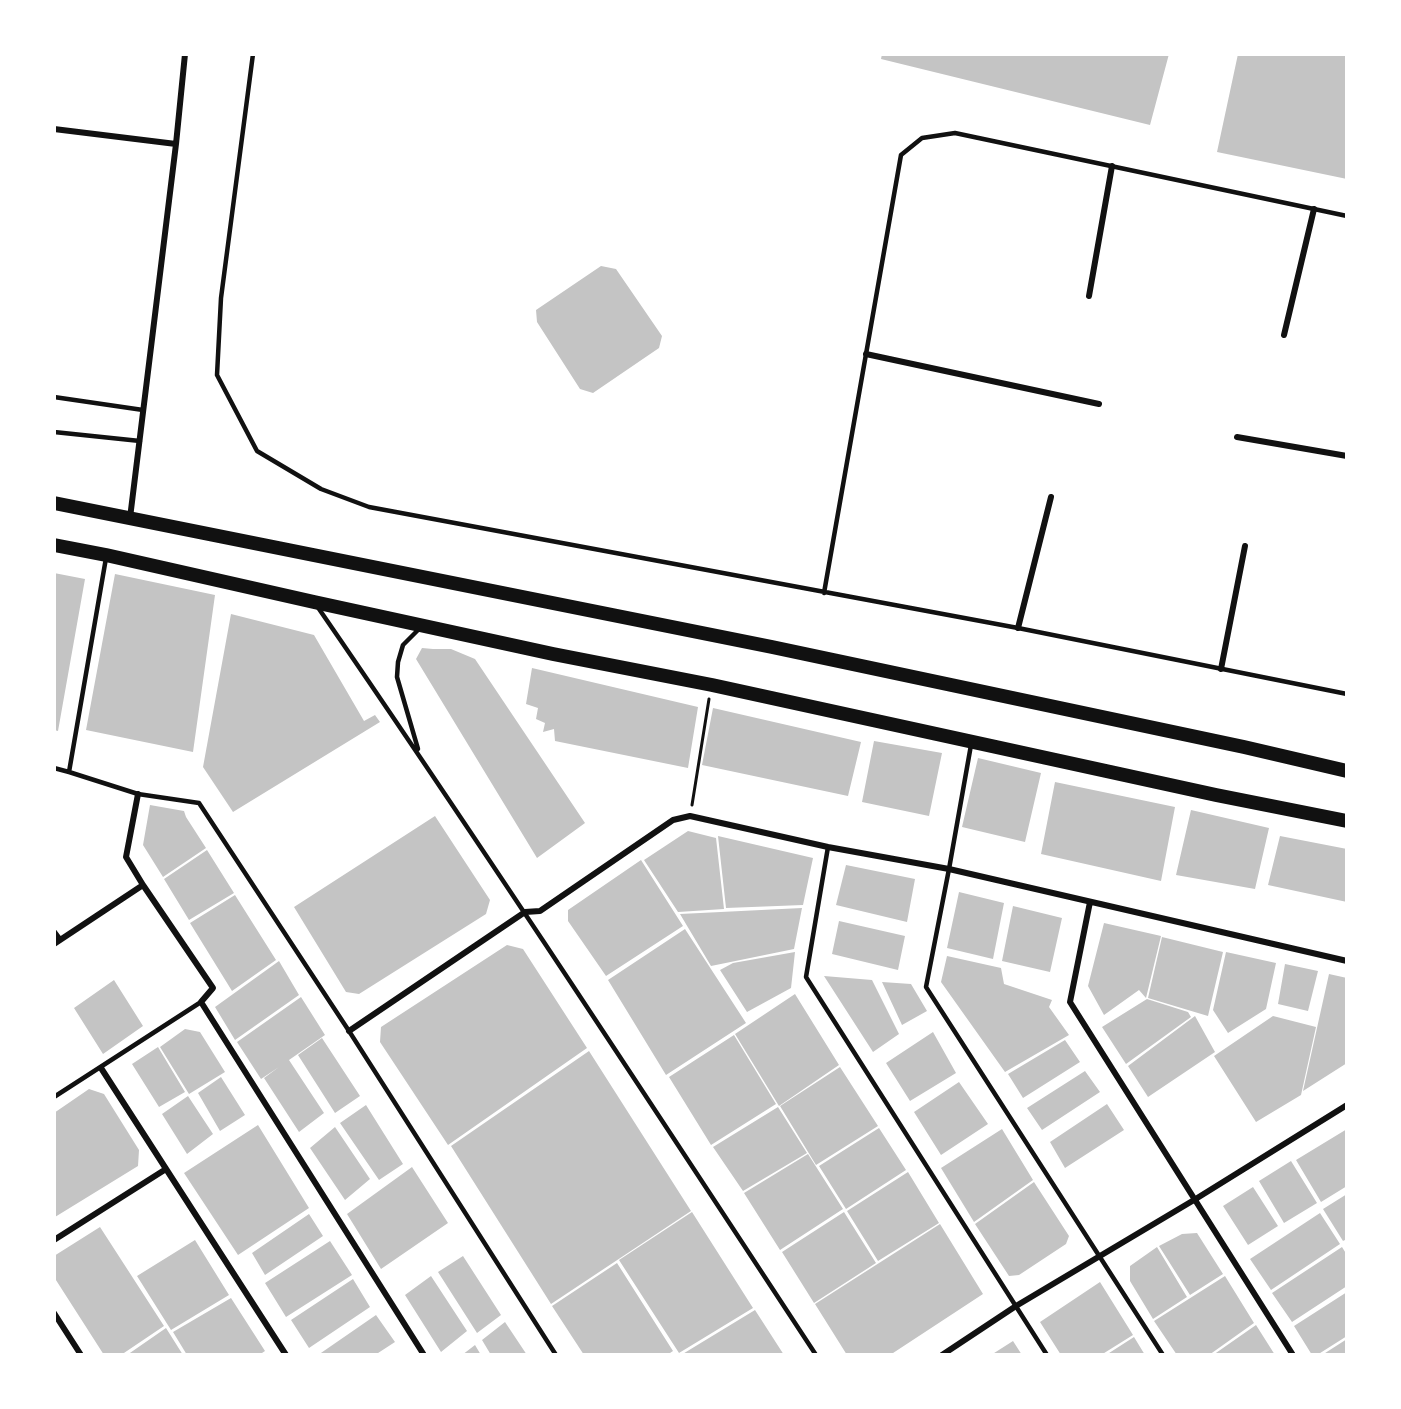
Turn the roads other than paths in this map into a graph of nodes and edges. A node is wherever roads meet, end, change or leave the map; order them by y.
1 (185, 54) edge
2 (253, 54) edge
3 (54, 129) edge
4 (176, 144) junction
5 (1112, 166) junction
6 (1314, 209) junction
7 (1347, 216) edge
8 (1089, 296) dead end
9 (1284, 335) dead end
10 (866, 354) junction
11 (54, 397) edge
12 (1099, 404) dead end
13 (144, 410) junction
14 (54, 432) edge
15 (1237, 437) dead end
16 (140, 441) junction
17 (1347, 456) edge
18 (1051, 497) dead end
19 (54, 503) edge
20 (130, 519) junction
21 (54, 545) edge
22 (1245, 546) dead end
23 (106, 555) junction
24 (824, 593) junction
25 (314, 602) junction
26 (423, 626) junction
27 (1018, 628) junction
28 (1221, 669) junction
29 (1347, 694) edge
30 (972, 742) junction
31 (419, 754) junction
32 (54, 768) edge
33 (1347, 771) edge
34 (69, 772) junction
35 (138, 794) junction
36 (1347, 821) edge
37 (828, 847) junction
38 (949, 869) junction
39 (143, 885) junction
40 (1090, 902) junction
41 (525, 912) junction
42 (54, 932) edge
43 (57, 942) edge
44 (1347, 961) edge
45 (201, 1002) junction
46 (349, 1031) junction
47 (101, 1068) junction
48 (54, 1097) edge
49 (1347, 1105) edge
50 (166, 1169) junction
51 (1194, 1200) junction
52 (54, 1240) edge
53 (1100, 1256) junction
54 (1016, 1306) junction
55 (54, 1313) edge
56 (81, 1355) edge
57 (286, 1355) edge
58 (424, 1355) edge
59 (556, 1355) edge
60 (816, 1355) edge
61 (942, 1355) edge
62 (1047, 1355) edge
63 (1163, 1355) edge
64 (1293, 1355) edge

1 - 4 street
2 - 24 lane
3 - 4 street
4 - 13 street
5 - 6 lane
5 - 8 street
5 - 10 lane
6 - 7 lane
6 - 9 street
10 - 12 street
10 - 24 lane
11 - 13 lane
13 - 16 street
14 - 16 lane
15 - 17 street
16 - 20 street
18 - 27 street
19 - 20 main road
20 - 33 main road
21 - 23 main road
22 - 28 street
23 - 25 main road
23 - 34 lane
24 - 27 lane
25 - 26 main road
25 - 31 lane
26 - 30 main road
26 - 31 lane
27 - 28 lane
28 - 29 lane
30 - 36 main road
30 - 38 lane
31 - 41 lane
32 - 34 lane
34 - 35 lane
35 - 39 street
35 - 46 lane
37 - 38 street
37 - 41 street
37 - 54 lane
38 - 40 street
38 - 53 lane
39 - 43 street
39 - 45 street
40 - 44 street
40 - 51 street
41 - 46 street
41 - 60 lane
42 - 43 street
45 - 47 lane
45 - 58 street
46 - 59 lane
47 - 48 lane
47 - 50 street
49 - 51 street
50 - 52 street
50 - 57 street
51 - 53 street
51 - 64 street
53 - 54 street
53 - 63 lane
54 - 61 street
54 - 62 lane
55 - 56 street

